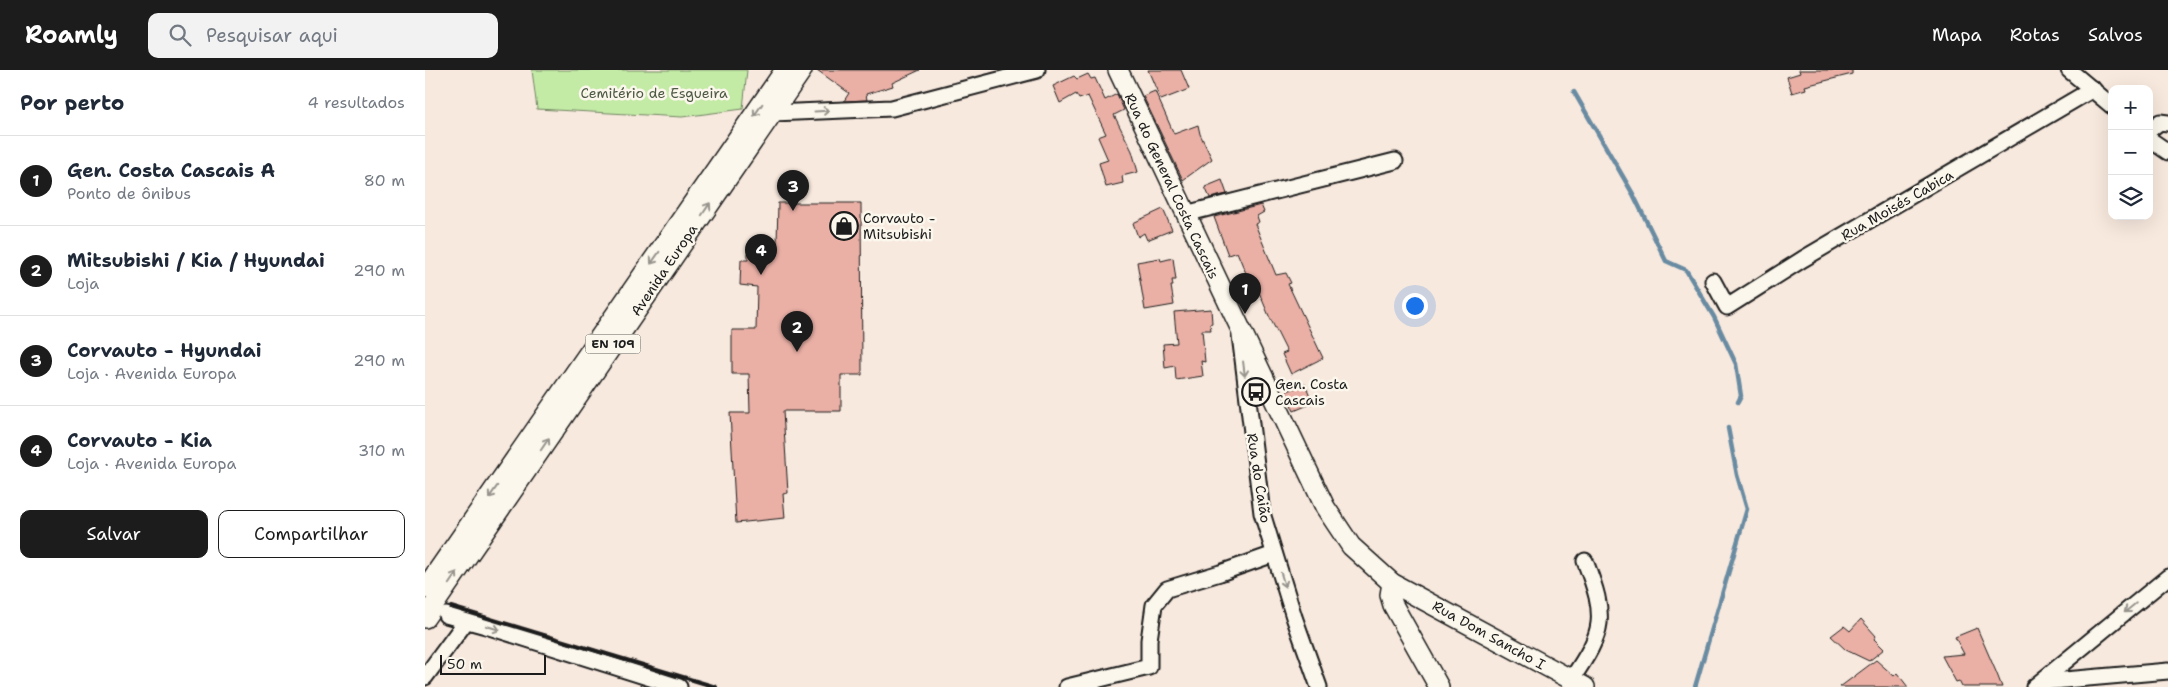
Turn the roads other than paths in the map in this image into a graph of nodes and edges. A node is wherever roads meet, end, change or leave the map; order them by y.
1 (785, 70) edge
2 (802, 70) edge
3 (1037, 70) edge
4 (1118, 70) edge
5 (2069, 70) edge
6 (2093, 89) junction
7 (2108, 102) edge
8 (773, 113) junction
9 (2168, 122) edge
10 (2153, 127) edge
11 (2153, 142) edge
12 (2168, 152) edge
13 (1395, 160) dead end
14 (1185, 214) junction
15 (1713, 281) dead end
16 (1238, 321) junction
17 (1275, 554) junction
18 (1585, 561) dead end
19 (2168, 577) edge
20 (1392, 582) junction
21 (425, 589) edge
22 (446, 615) dead end
23 (425, 618) edge
24 (467, 620) junction
25 (2082, 647) junction
26 (2168, 670) edge
27 (425, 677) edge
28 (2095, 677) junction
29 (2038, 684) edge
30 (1576, 685) edge
31 (679, 687) edge
32 (1067, 687) edge
33 (1319, 687) edge
34 (1439, 687) edge

1 -> 21 main road, Avenida Europa / EN 109
2 - 8 main road, Avenida Europa / EN 109
8 -> 3 street
4 - 14 main road, Rua do General Costa Cascais
5 - 6 street
6 - 7 street
6 - 15 street, Rua Moisés Cabica
23 -> 8 main road, Avenida Europa / EN 109
9 - 10 street
11 - 12 street
13 - 14 street
14 - 16 main road, Rua do General Costa Cascais
16 -> 17 street, Rua do Caião
16 - 20 main road, Rua do General Costa Cascais
17 - 32 street
17 -> 33 street, Rua do Caião
18 - 30 street
19 -> 25 street
20 - 30 main road, Rua Dom Sancho I
20 - 34 main road
22 - 24 street
24 - 27 street
24 -> 31 street
25 - 28 street
25 - 29 street
26 - 28 street
28 - 29 street

